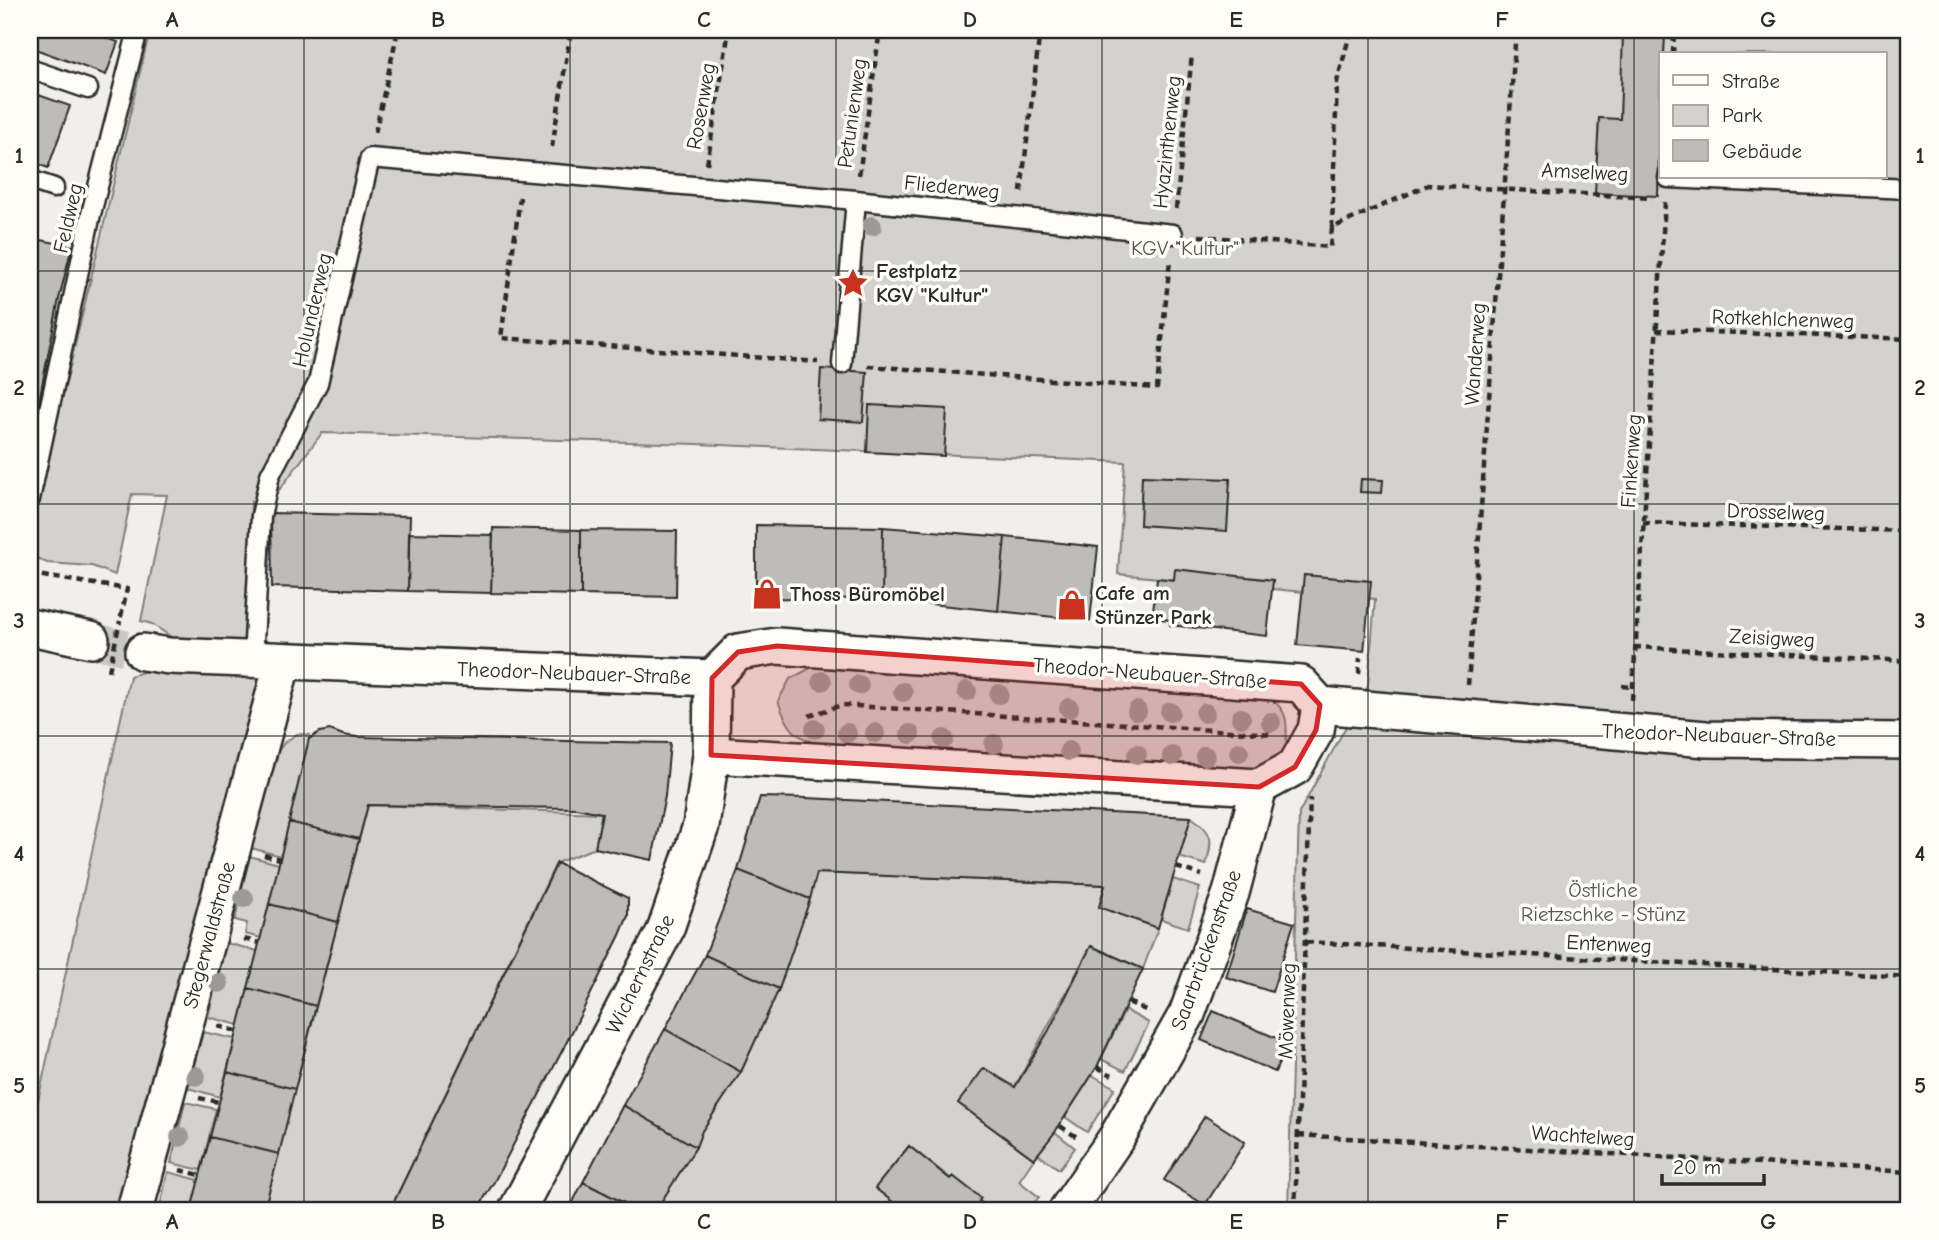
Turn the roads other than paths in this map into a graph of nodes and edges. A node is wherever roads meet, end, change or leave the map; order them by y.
1 (138, 30) edge
2 (30, 69) edge
3 (88, 89) dead end
4 (370, 158) joint
5 (1688, 178) edge
6 (30, 180) edge
7 (54, 188) dead end
8 (1909, 189) edge
9 (856, 200) junction
10 (1173, 234) road end
11 (842, 364) dead end
12 (30, 499) edge
13 (30, 627) edge
14 (92, 640) tunnel mouth
15 (143, 652) tunnel mouth
16 (268, 660) junction
17 (712, 678) junction
18 (1316, 720) junction
19 (1909, 741) edge
20 (711, 755) junction
21 (1259, 787) junction
22 (135, 1210) edge
23 (517, 1210) edge
24 (1067, 1210) edge

1 - 12 lane, Feldweg
2 - 3 lane
4 - 9 lane, Fliederweg
4 - 16 lane, Holunderweg
5 - 8 lane
6 - 7 lane
9 - 10 lane, Fliederweg
9 - 11 lane
13 - 14 street
15 - 16 street, Theodor-Neubauer-Straße
16 - 17 street, Theodor-Neubauer-Straße
16 - 22 street, Stegerwaldstraße
17 - 18 street, Theodor-Neubauer-Straße
17 - 20 street, Wichernstraße
18 - 19 street, Theodor-Neubauer-Straße
18 - 21 street
20 - 21 street
20 - 23 street, Wichernstraße
21 - 24 street, Saarbrückenstraße

